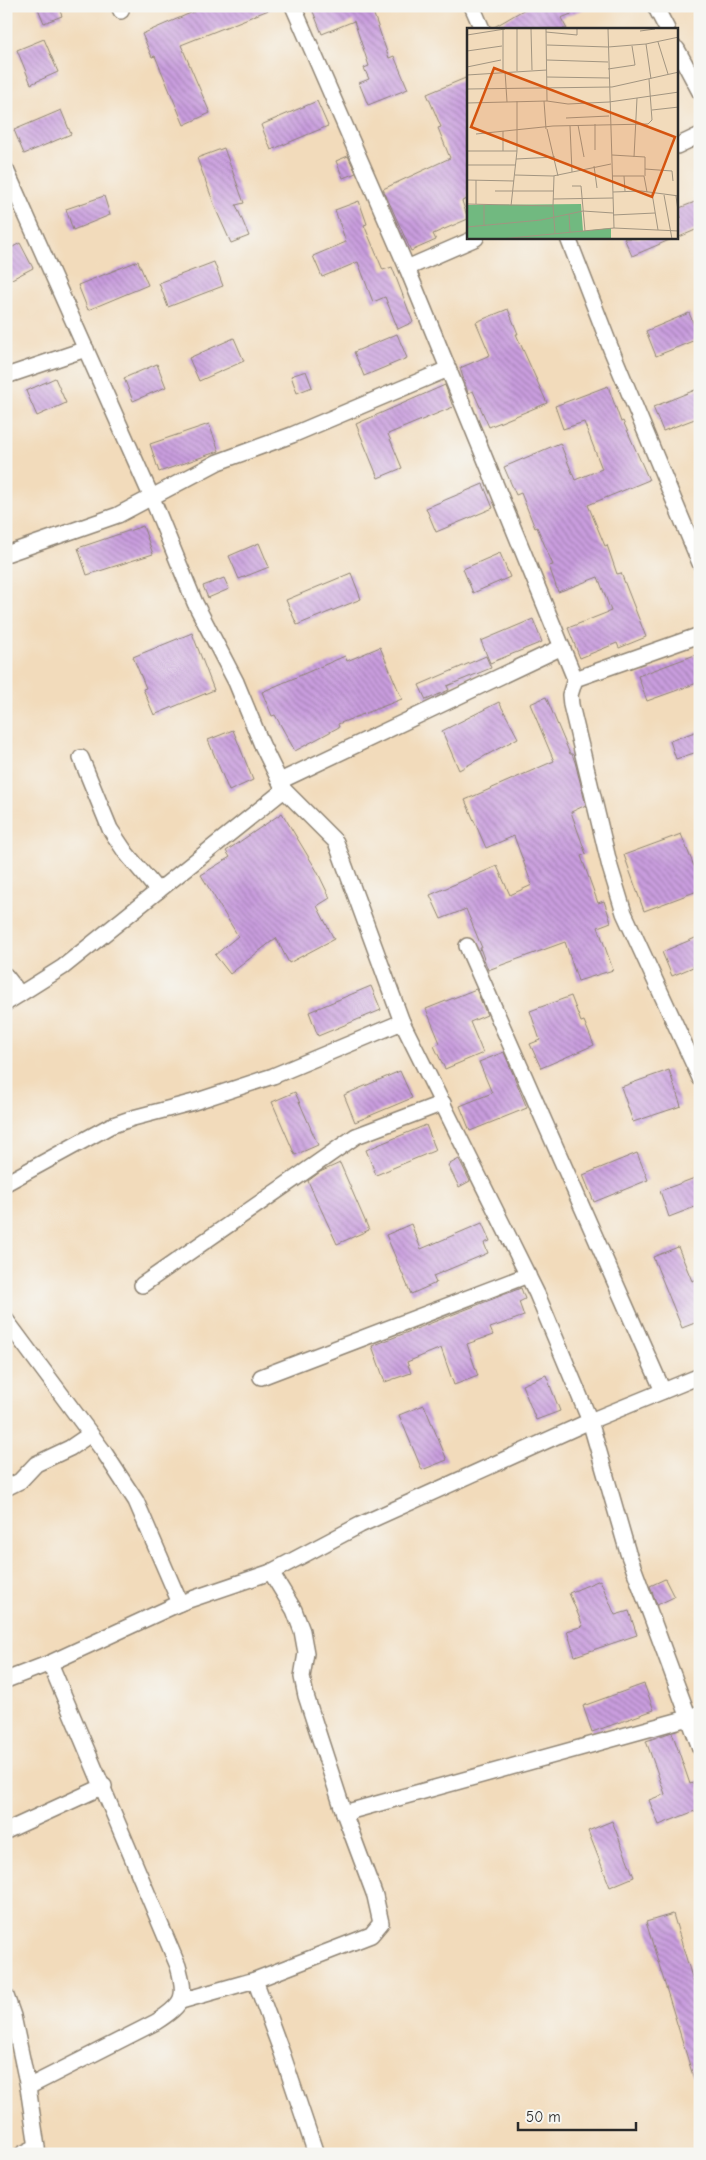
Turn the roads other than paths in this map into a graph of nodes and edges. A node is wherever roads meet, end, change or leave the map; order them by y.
1 (293, 6) edge
2 (472, 6) edge
3 (655, 6) edge
4 (482, 28) edge
5 (666, 28) edge
6 (678, 51) edge
7 (700, 92) edge
8 (700, 135) edge
9 (678, 146) edge
10 (6, 170) edge
11 (474, 239) edge
12 (568, 239) edge
13 (407, 268) junction
14 (86, 349) junction
15 (448, 369) junction
16 (6, 376) edge
17 (152, 498) junction
18 (6, 554) edge
19 (700, 563) edge
20 (700, 635) edge
21 (562, 647) junction
22 (575, 679) junction
23 (81, 758) dead end
24 (282, 785) junction
25 (158, 891) junction
26 (467, 946) dead end
27 (6, 976) edge
28 (20, 994) junction
29 (6, 1003) edge
30 (402, 1022) junction
31 (700, 1078) edge
32 (443, 1103) junction
33 (6, 1183) edge
34 (528, 1275) junction
35 (142, 1285) dead end
36 (6, 1320) edge
37 (700, 1376) edge
38 (261, 1377) dead end
39 (663, 1391) junction
40 (590, 1421) junction
41 (89, 1435) junction
42 (6, 1488) edge
43 (271, 1572) junction
44 (180, 1603) junction
45 (50, 1662) junction
46 (6, 1680) edge
47 (694, 1716) edge
48 (700, 1748) edge
49 (104, 1786) junction
50 (344, 1813) junction
51 (6, 1831) edge
52 (255, 1980) junction
53 (6, 1996) edge
54 (181, 2001) junction
55 (28, 2087) junction
56 (37, 2150) edge
57 (22, 2154) edge
58 (316, 2154) edge

1 - 13 street
2 - 4 street
3 - 5 street
6 - 7 street
8 - 9 street
10 - 14 street
11 - 13 street
12 - 19 street
13 - 15 street
14 - 16 street
14 - 17 street
15 - 17 street
15 - 21 street
17 - 18 street
17 - 24 street
20 - 22 street
21 - 22 street
21 - 24 street
22 - 31 street
23 - 25 street
24 - 25 street
24 - 30 street
25 - 28 street
26 - 39 street
27 - 28 street
28 - 29 street
30 - 32 street
30 - 33 street
32 - 34 street
32 - 35 street
34 - 38 street
34 - 40 street
36 - 41 street
37 - 39 street
39 - 40 street
40 - 43 street
40 - 47 street
41 - 42 street
41 - 44 street
43 - 44 street
43 - 50 street
44 - 45 street
45 - 46 street
45 - 49 street
47 - 48 street
47 - 50 street
49 - 51 street
49 - 54 street
50 - 52 street
52 - 54 street
52 - 58 street
53 - 55 street
54 - 55 street
55 - 56 street
56 - 57 street

